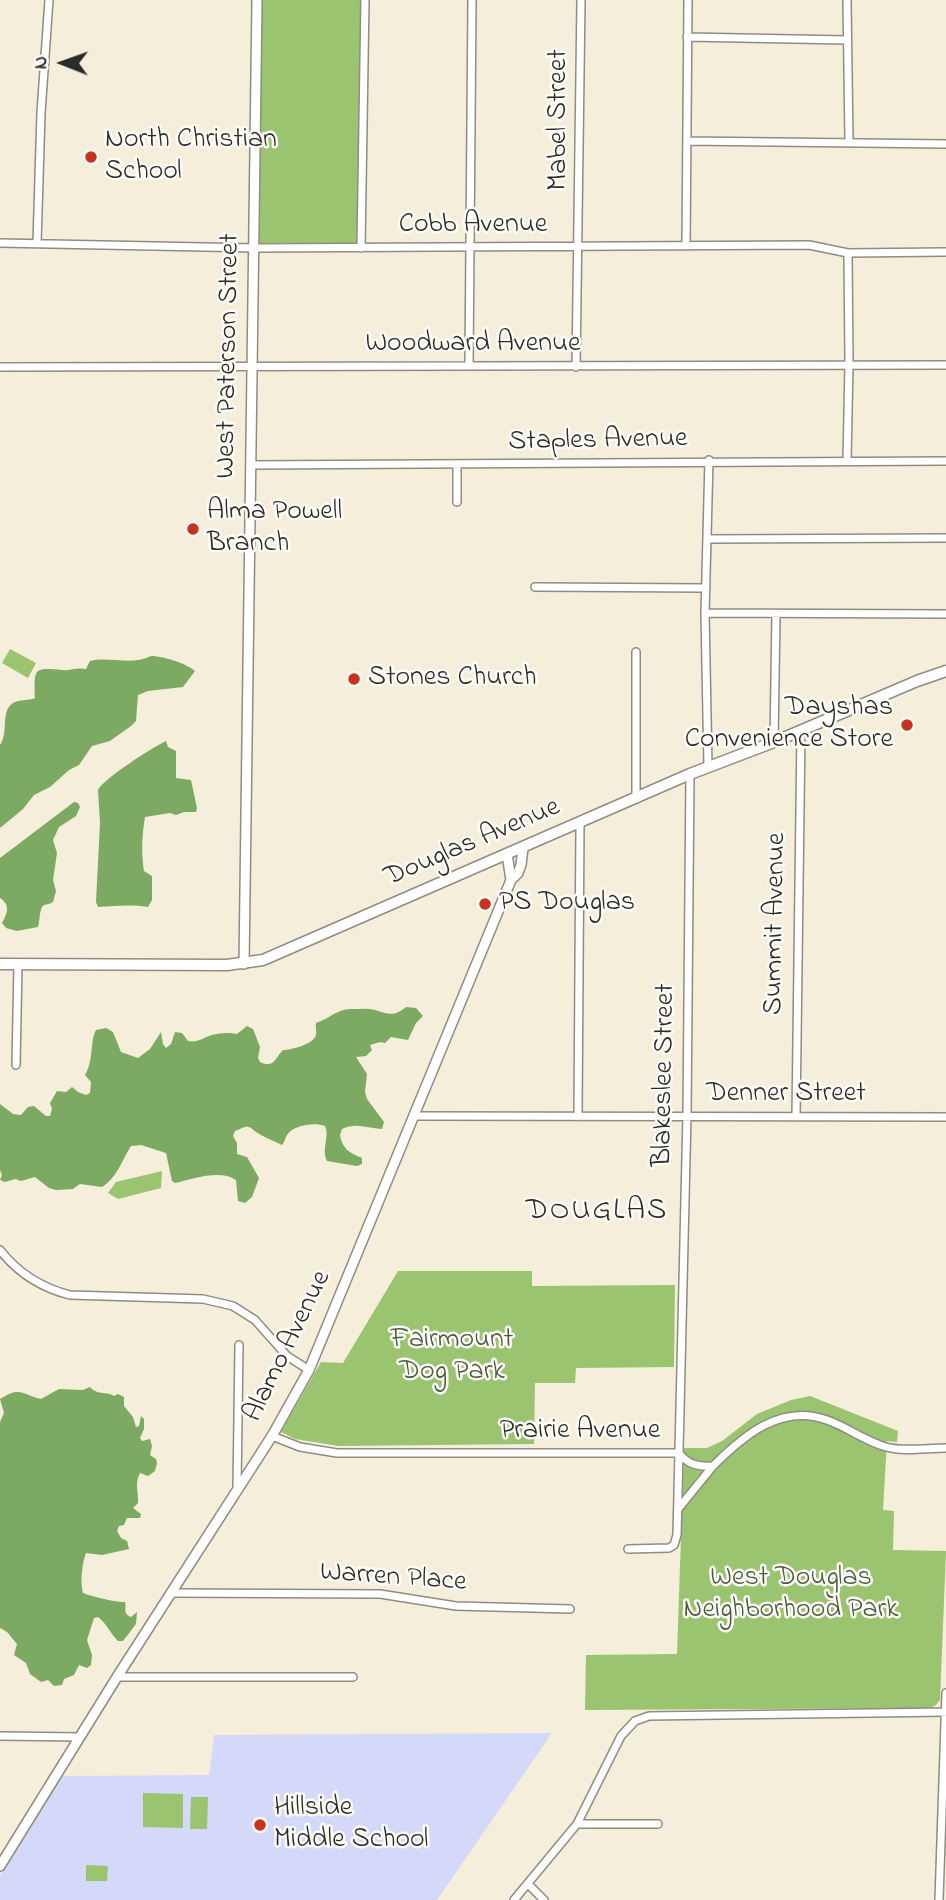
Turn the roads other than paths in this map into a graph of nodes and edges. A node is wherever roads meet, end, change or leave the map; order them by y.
1 (49, 0) edge
2 (257, 0) edge
3 (365, 0) edge
4 (472, 0) edge
5 (581, 0) edge
6 (688, 0) edge
7 (847, 0) edge
8 (688, 37) junction
9 (847, 40) junction
10 (688, 141) junction
11 (849, 142) junction
12 (946, 144) edge
13 (0, 243) edge
14 (37, 243) junction
15 (686, 246) junction
16 (470, 247) junction
17 (580, 247) junction
18 (255, 248) junction
19 (361, 248) junction
20 (946, 252) edge
21 (848, 253) junction
22 (849, 364) junction
23 (946, 365) edge
24 (252, 366) junction
25 (469, 366) junction
26 (0, 367) edge
27 (576, 367) junction
28 (709, 460) junction
29 (847, 461) junction
30 (946, 461) edge
31 (251, 465) junction
32 (457, 465) junction
33 (457, 502) dead end
34 (946, 538) edge
35 (707, 539) junction
36 (536, 587) dead end
37 (706, 588) junction
38 (705, 613) junction
39 (776, 614) junction
40 (946, 614) edge
41 (636, 652) dead end
42 (946, 671) edge
43 (801, 731) junction
44 (774, 742) junction
45 (708, 767) junction
46 (690, 774) junction
47 (635, 799) junction
48 (580, 823) junction
49 (523, 848) junction
50 (507, 854) junction
51 (511, 880) junction
52 (0, 964) edge
53 (18, 964) junction
54 (244, 964) junction
55 (16, 1065) dead end
56 (687, 1115) junction
57 (415, 1116) junction
58 (578, 1116) junction
59 (796, 1117) junction
60 (946, 1117) edge
61 (0, 1250) edge
62 (239, 1345) dead end
63 (309, 1370) junction
64 (272, 1436) junction
65 (946, 1448) edge
66 (679, 1453) junction
67 (713, 1466) junction
68 (237, 1488) junction
69 (678, 1509) junction
70 (628, 1549) dead end
71 (172, 1593) junction
72 (570, 1609) dead end
73 (117, 1677) junction
74 (353, 1677) dead end
75 (946, 1693) edge
76 (946, 1712) edge
77 (0, 1736) edge
78 (79, 1737) junction
79 (944, 1821) edge
80 (577, 1824) junction
81 (658, 1824) dead end
82 (0, 1866) edge
83 (528, 1884) junction
84 (514, 1900) edge
85 (544, 1900) edge
86 (939, 1900) edge

1 - 14 street
2 - 18 street, West Paterson Street
3 - 19 street
4 - 16 street
5 - 17 street, Mabel Street
6 - 8 street
7 - 9 street
8 - 9 street
8 - 10 street
9 - 11 street
10 - 11 street
10 - 15 street
11 - 12 street
13 - 14 street, Cobb Avenue
14 - 18 street, Cobb Avenue
15 - 17 street, Cobb Avenue
15 - 21 street, Cobb Avenue
16 - 17 street, Cobb Avenue
16 - 19 street, Cobb Avenue
16 - 25 street
17 - 27 street, Mabel Street
18 - 19 street, Cobb Avenue
18 - 24 street, West Paterson Street
20 - 21 street, Cobb Avenue
21 - 22 street
22 - 23 street, Woodward Avenue
22 - 27 street, Woodward Avenue
22 - 29 street
24 - 25 street, Woodward Avenue
24 - 26 street, Woodward Avenue
24 - 31 street, West Paterson Street
25 - 27 street, Woodward Avenue
28 - 29 street, Staples Avenue
28 - 32 street, Staples Avenue
28 - 35 street
29 - 30 street, Staples Avenue
31 - 32 street, Staples Avenue
31 - 54 street, West Paterson Street
32 - 33 street
34 - 35 street
35 - 37 street
36 - 37 street
37 - 38 street
38 - 39 street
38 - 45 street
39 - 40 street
39 - 44 street
41 - 47 street
42 - 43 main road, Douglas Avenue
43 - 44 main road, Douglas Avenue
43 - 59 street, Summit Avenue
44 - 45 main road, Douglas Avenue
45 - 46 main road, Douglas Avenue
46 - 47 main road, Douglas Avenue
46 - 56 street, Blakeslee Street
47 - 48 main road, Douglas Avenue
48 - 49 main road, Douglas Avenue
48 - 58 street
49 - 50 main road, Douglas Avenue
49 - 51 street, Alamo Avenue
50 - 51 street
50 - 54 main road, Douglas Avenue
51 - 57 street, Alamo Avenue
52 - 53 main road, Douglas Avenue
53 - 54 main road, Douglas Avenue
53 - 55 street
56 - 58 street, Denner Street
56 - 59 street, Denner Street
56 - 66 street, Blakeslee Street
57 - 58 street, Denner Street
57 - 63 street, Alamo Avenue
59 - 60 street, Denner Street
61 - 63 street
62 - 68 street
63 - 64 street, Alamo Avenue
64 - 66 street, Prairie Avenue
64 - 68 street, Alamo Avenue
65 - 67 street
66 - 67 street, Prairie Avenue
66 - 69 street, Blakeslee Street
67 - 69 street
68 - 71 street, Alamo Avenue
69 - 70 street, Blakeslee Street
71 - 72 street, Warren Place
71 - 73 street, Alamo Avenue
73 - 74 street
73 - 78 street, Alamo Avenue
75 - 76 street
76 - 79 street
76 - 80 street
77 - 78 street
78 - 82 street, Alamo Avenue
79 - 86 street
80 - 81 street
80 - 83 street
83 - 84 street
83 - 85 street

